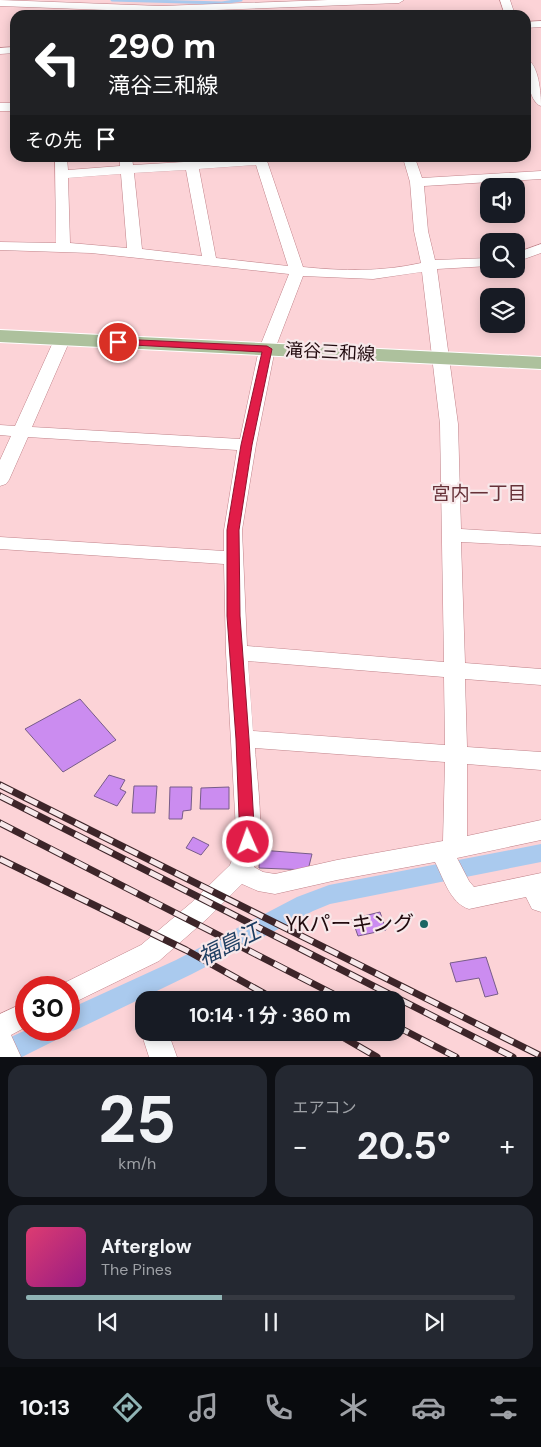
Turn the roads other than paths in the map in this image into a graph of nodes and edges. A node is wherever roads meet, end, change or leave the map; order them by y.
1 (399, 0) edge
2 (369, 1) edge
3 (0, 3) edge
4 (215, 8) edge
5 (59, 10) edge
6 (188, 10) edge
7 (531, 81) edge
8 (535, 97) edge
9 (61, 162) edge
10 (191, 162) edge
11 (262, 162) edge
12 (410, 162) edge
13 (127, 163) edge
14 (62, 174) junction
15 (541, 175) edge
16 (417, 182) junction
17 (0, 246) edge
18 (63, 248) junction
19 (541, 248) edge
20 (135, 253) junction
21 (525, 254) edge
22 (210, 262) junction
23 (480, 263) edge
24 (429, 266) junction
25 (298, 272) junction
26 (0, 336) edge
27 (62, 340) junction
28 (267, 349) junction
29 (440, 357) junction
30 (541, 363) edge
31 (0, 430) edge
32 (21, 432) junction
33 (247, 445) junction
34 (0, 480) edge
35 (452, 535) junction
36 (541, 540) edge
37 (0, 543) edge
38 (232, 558) junction
39 (236, 653) junction
40 (454, 671) junction
41 (541, 677) edge
42 (243, 739) junction
43 (456, 755) junction
44 (541, 761) edge
45 (541, 830) edge
46 (448, 852) junction
47 (240, 871) junction
48 (538, 890) edge
49 (80, 988) edge
50 (15, 1020) edge
51 (0, 1027) edge
52 (0, 1040) edge
53 (157, 1041) edge
54 (6, 1057) edge
55 (163, 1057) edge

1 - 2 street
2 - 4 street
3 - 5 street
4 - 6 street
7 - 8 street
9 - 14 street
10 - 13 street
10 - 22 street
11 - 25 street
12 - 16 street
13 - 14 street
13 - 20 street
14 - 18 street
15 - 16 street
16 - 24 street
17 - 18 street
18 - 20 street
19 - 21 street
20 - 22 street
22 - 25 street
23 - 24 street
24 - 25 street
24 - 29 street
25 - 28 street
26 - 27 main road, 滝谷三和線
27 - 28 main road, 滝谷三和線
27 - 32 street
28 - 29 main road, 滝谷三和線
28 - 33 street
29 - 30 main road, 滝谷三和線
29 - 35 street
31 - 32 street
32 - 33 street
32 - 34 street
33 - 38 street
35 - 36 street
35 - 40 street
37 - 38 street
38 - 39 street
39 - 40 street
39 - 42 street
40 - 41 street
40 - 43 street
42 - 43 street
42 - 47 street
43 - 44 street
43 - 46 street
45 - 46 street
46 - 47 street
46 - 48 street
47 - 49 street
50 - 51 street
52 - 54 street
53 - 55 street

